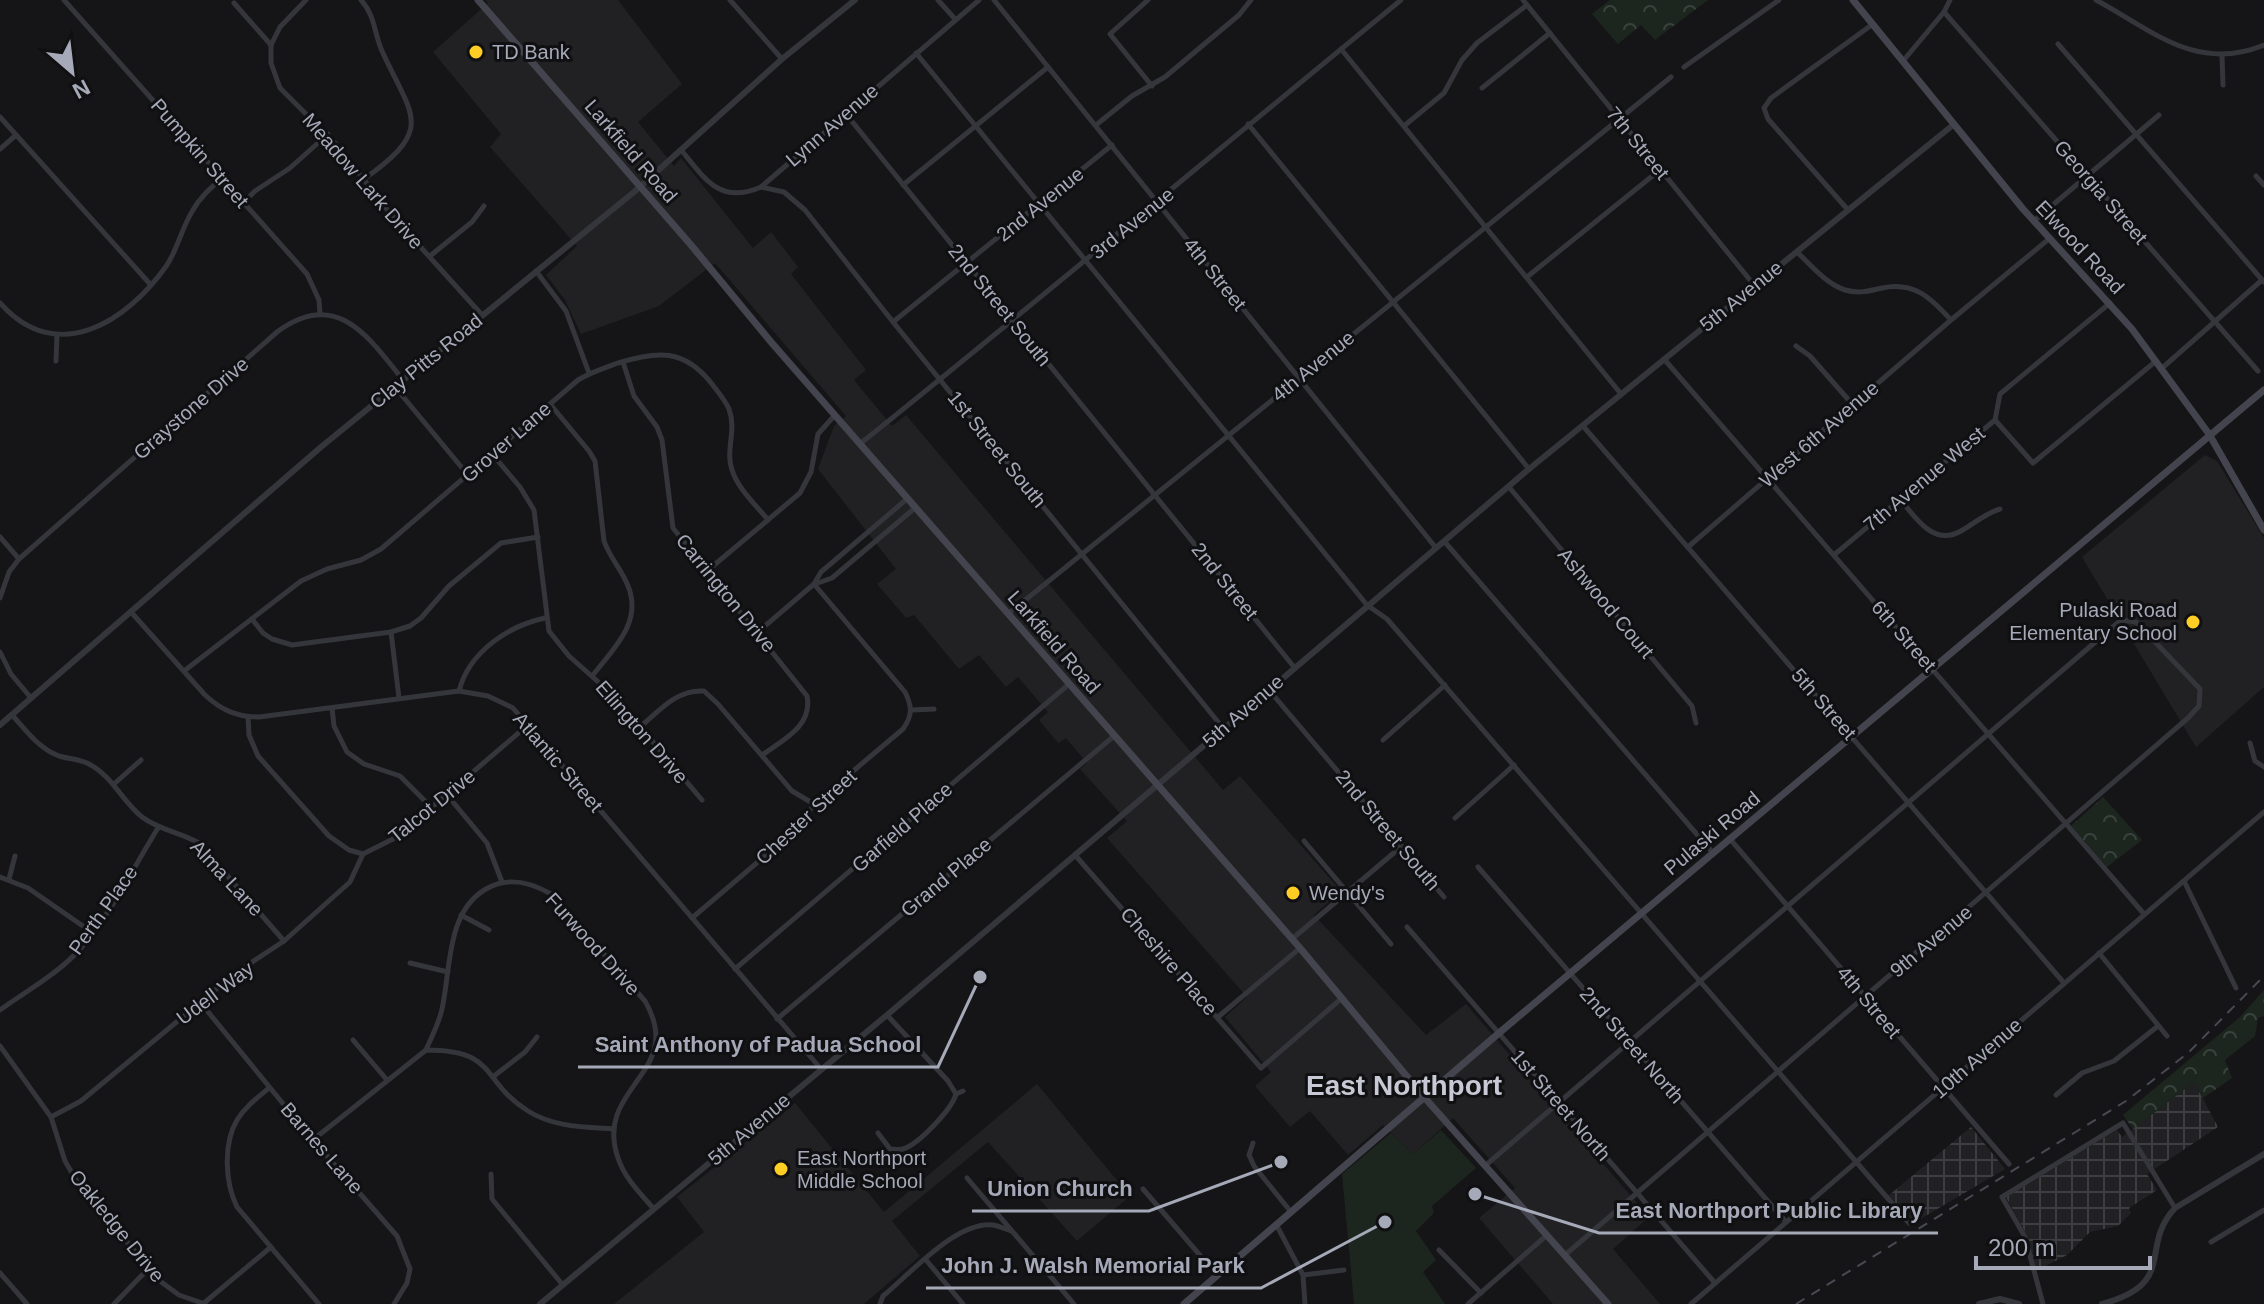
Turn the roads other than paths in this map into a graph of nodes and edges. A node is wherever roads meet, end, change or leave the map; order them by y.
1 (64, 0) edge
2 (306, 0) edge
3 (361, 0) edge
4 (478, 0) edge
5 (730, 0) edge
6 (855, 0) edge
7 (938, 0) edge
8 (979, 0) edge
9 (994, 0) edge
10 (1148, 0) edge
11 (1251, 0) edge
12 (1401, 0) edge
13 (1779, 0) edge
14 (1853, 0) edge
15 (1950, 0) edge
16 (2096, 0) edge
17 (1525, 2) edge
18 (234, 3) dead end
19 (1944, 12) junction
20 (955, 19) junction
21 (1873, 24) junction
22 (1550, 33) junction
23 (2058, 44) dead end
24 (271, 45) junction
25 (2264, 45) edge
26 (1341, 49) junction
27 (916, 53) junction
28 (2222, 56) junction
29 (782, 59) junction
30 (1903, 62) junction
31 (1048, 67) junction
32 (1684, 67) dead end
33 (1671, 77) dead end
34 (2223, 85) dead end
35 (1152, 86) junction
36 (1482, 88) dead end
37 (846, 114) junction
38 (2159, 115) dead end
39 (0, 117) edge
40 (1618, 119) junction
41 (1248, 124) junction
42 (1096, 125) junction
43 (1953, 125) junction
44 (976, 126) junction
45 (1404, 126) junction
46 (328, 134) junction
47 (16, 135) junction
48 (2136, 135) junction
49 (1112, 145) junction
50 (0, 149) edge
51 (682, 151) junction
52 (1661, 169) junction
53 (2256, 176) dead end
54 (2087, 177) junction
55 (222, 178) junction
56 (364, 179) junction
57 (903, 185) junction
58 (2264, 185) edge
59 (640, 186) junction
60 (761, 187) junction
61 (243, 203) junction
62 (1157, 203) junction
63 (1039, 204) junction
64 (484, 206) dead end
65 (1848, 210) junction
66 (2035, 220) junction
67 (1485, 227) junction
68 (2051, 237) junction
69 (1797, 252) junction
70 (430, 257) junction
71 (1085, 261) junction
72 (966, 264) junction
73 (536, 271) junction
74 (1527, 277) junction
75 (2263, 280) edge
76 (150, 284) junction
77 (1754, 285) junction
78 (1392, 302) junction
79 (0, 303) edge
80 (2110, 303) junction
81 (320, 314) junction
82 (482, 315) junction
83 (1012, 320) junction
84 (1951, 320) junction
85 (893, 322) junction
86 (2214, 322) junction
87 (57, 335) junction
88 (1796, 346) dead end
89 (1664, 359) junction
90 (56, 361) dead end
91 (623, 362) junction
92 (2158, 365) junction
93 (2258, 371) dead end
94 (589, 373) junction
95 (1300, 378) junction
96 (941, 379) junction
97 (403, 380) junction
98 (395, 387) junction
99 (2264, 390) edge
100 (1621, 394) junction
101 (550, 404) junction
102 (1853, 405) junction
103 (835, 415) junction
104 (1995, 420) junction
105 (1583, 426) junction
106 (2209, 434) junction
107 (1227, 436) junction
108 (861, 443) junction
109 (492, 454) junction
110 (1529, 469) junction
111 (468, 475) junction
112 (1768, 478) junction
113 (1509, 487) junction
114 (1155, 495) junction
115 (908, 498) junction
116 (1900, 499) junction
117 (916, 507) junction
118 (2000, 509) dead end
119 (768, 520) junction
120 (874, 527) junction
121 (2264, 530) edge
122 (882, 535) junction
123 (0, 537) edge
124 (538, 537) junction
125 (1444, 541) junction
126 (1688, 547) junction
127 (1436, 548) junction
128 (1082, 554) junction
129 (1834, 555) junction
130 (19, 559) junction
131 (707, 571) junction
132 (814, 584) junction
133 (0, 598) edge
134 (1367, 605) junction
135 (131, 612) junction
136 (1008, 614) junction
137 (546, 618) junction
138 (252, 619) junction
139 (391, 632) junction
140 (758, 632) junction
141 (0, 652) edge
142 (1294, 667) junction
143 (1933, 669) junction
144 (184, 671) junction
145 (593, 675) junction
146 (1069, 684) junction
147 (1445, 685) junction
148 (1268, 689) junction
149 (459, 691) junction
150 (31, 698) junction
151 (399, 698) junction
152 (332, 708) junction
153 (934, 709) dead end
154 (912, 710) junction
155 (12, 715) junction
156 (248, 717) junction
157 (1696, 723) dead end
158 (529, 724) junction
159 (0, 725) edge
160 (640, 727) junction
161 (1223, 728) junction
162 (1988, 733) junction
163 (1114, 736) junction
164 (1851, 736) junction
165 (1383, 740) dead end
166 (2250, 743) dead end
167 (762, 755) junction
168 (141, 760) dead end
169 (1514, 765) junction
170 (2264, 767) edge
171 (114, 784) junction
172 (1158, 785) junction
173 (448, 795) junction
174 (702, 800) dead end
175 (1907, 802) junction
176 (814, 804) junction
177 (432, 808) junction
178 (2264, 812) edge
179 (1455, 818) dead end
180 (2066, 824) junction
181 (158, 828) junction
182 (1730, 839) junction
183 (1304, 841) dead end
184 (1402, 846) junction
185 (1713, 853) junction
186 (363, 854) junction
187 (1075, 855) junction
188 (15, 856) dead end
189 (1478, 867) dead end
190 (0, 877) edge
191 (9, 879) junction
192 (2184, 881) junction
193 (502, 882) junction
194 (1347, 892) junction
195 (1986, 893) junction
196 (1444, 897) dead end
197 (1787, 906) junction
198 (1641, 912) junction
199 (2144, 914) junction
200 (461, 915) junction
201 (692, 918) junction
202 (1407, 927) dead end
203 (489, 930) dead end
204 (93, 933) junction
205 (1292, 939) junction
206 (284, 941) junction
207 (1391, 944) dead end
208 (1300, 948) junction
209 (2099, 953) junction
210 (410, 963) dead end
211 (735, 969) junction
212 (448, 972) junction
213 (1570, 973) junction
214 (1700, 981) junction
215 (2064, 983) junction
216 (2236, 988) dead end
217 (1865, 996) junction
218 (1342, 998) junction
219 (200, 1002) junction
220 (0, 1010) edge
221 (887, 1015) junction
222 (1218, 1017) junction
223 (777, 1019) junction
224 (2158, 1026) junction
225 (1499, 1033) junction
226 (2167, 1036) dead end
227 (537, 1037) dead end
228 (353, 1040) dead end
229 (1629, 1042) junction
230 (0, 1046) edge
231 (426, 1050) junction
232 (821, 1069) junction
233 (1778, 1071) junction
234 (494, 1076) junction
235 (387, 1080) junction
236 (1943, 1087) junction
237 (270, 1088) junction
238 (963, 1091) dead end
239 (956, 1094) junction
240 (2056, 1095) dead end
241 (1424, 1097) junction
242 (1559, 1103) junction
243 (51, 1117) junction
244 (613, 1129) junction
245 (1707, 1131) junction
246 (878, 1133) dead end
247 (314, 1139) junction
248 (1253, 1143) dead end
249 (2264, 1154) edge
250 (1856, 1161) junction
251 (2009, 1164) dead end
252 (1486, 1165) junction
253 (491, 1174) dead end
254 (967, 1178) dead end
255 (1143, 1189) dead end
256 (1637, 1193) junction
257 (653, 1208) junction
258 (2175, 1208) junction
259 (2264, 1210) edge
260 (1292, 1213) junction
261 (1786, 1222) junction
262 (1909, 1223) dead end
263 (1277, 1226) junction
264 (1012, 1231) junction
265 (1547, 1235) junction
266 (2211, 1242) dead end
267 (271, 1247) junction
268 (1439, 1250) dead end
269 (1565, 1255) junction
270 (926, 1260) junction
271 (148, 1269) junction
272 (1344, 1270) dead end
273 (0, 1273) edge
274 (1217, 1275) junction
275 (1303, 1275) junction
276 (1715, 1283) junction
277 (562, 1284) junction
278 (1481, 1293) junction
279 (2118, 1302) edge
280 (26, 1304) edge
281 (114, 1304) edge
282 (204, 1304) edge
283 (319, 1304) edge
284 (394, 1304) edge
285 (540, 1304) edge
286 (880, 1304) edge
287 (963, 1304) edge
288 (1074, 1304) edge
289 (1184, 1304) edge
290 (1305, 1304) edge
291 (1468, 1304) edge
292 (1607, 1304) edge
293 (1691, 1304) edge
294 (1979, 1304) edge
295 (2019, 1304) edge
296 (2043, 1304) edge
297 (2102, 1304) edge

1 - 55 street, Pumpkin Street
2 - 24 street
3 - 56 street
4 - 59 main road, Larkfield Road
5 - 29 street
6 - 29 street, Clay Pitts Road
7 - 20 street
8 - 20 street, Lynn Avenue
9 - 31 street, 4th Street
10 - 35 street
11 - 35 street
12 - 26 street, 3rd Avenue
13 - 32 street
14 - 21 main road, Elwood Road
15 - 19 street
16 - 28 street
17 - 22 street, 7th Street
17 - 45 street
18 - 24 street
19 - 30 street
19 - 54 street, Georgia Street
20 - 27 street, Lynn Avenue
21 - 30 main road, Elwood Road
21 - 65 street
22 - 36 street
22 - 40 street, 7th Street
23 - 48 street
24 - 46 street, Meadow Lark Drive
25 - 28 street
26 - 41 street, 3rd Avenue
26 - 45 street
27 - 37 street, Lynn Avenue
27 - 44 street
28 - 34 street
29 - 51 street, Clay Pitts Road
30 - 43 main road, Elwood Road
31 - 42 street, 4th Street
31 - 44 street
33 - 40 street, 4th Avenue
35 - 42 street
37 - 57 street, 2nd Street South
37 - 60 street, Lynn Avenue
38 - 48 street
39 - 47 street
40 - 52 street, 7th Street
40 - 67 street, 4th Avenue
41 - 62 street, 3rd Avenue
41 - 78 street
42 - 49 street, 4th Street
43 - 65 street, 5th Avenue
43 - 66 main road, Elwood Road
44 - 57 street
44 - 63 street
45 - 67 street
46 - 56 street, Meadow Lark Drive
46 - 61 street
47 - 50 street
47 - 76 street
48 - 54 street
48 - 75 street
49 - 62 street, 4th Street
49 - 63 street, 2nd Avenue
51 - 59 street, Clay Pitts Road
51 - 60 street
52 - 74 street
52 - 77 street, 7th Street
53 - 58 street
54 - 66 street
54 - 86 street, Georgia Street
55 - 61 street, Pumpkin Street
55 - 76 street
56 - 70 street, Meadow Lark Drive
57 - 72 street, 2nd Street South
59 - 73 street, Clay Pitts Road
59 - 103 main road, Larkfield Road
60 - 85 street, 1st Street South
61 - 81 street, Pumpkin Street
62 - 71 street, 3rd Avenue
62 - 95 street, 4th Street
63 - 71 street
63 - 72 street, 2nd Avenue
64 - 70 street
65 - 69 street, 5th Avenue
66 - 68 main road, Elwood Road
67 - 74 street
67 - 78 street, 4th Avenue
68 - 80 main road, Elwood Road
68 - 84 street, West 6th Avenue
69 - 77 street, 5th Avenue
69 - 84 street
70 - 82 street, Meadow Lark Drive
71 - 83 street, 3rd Avenue
71 - 107 street
72 - 83 street, 2nd Street South
72 - 85 street, 2nd Avenue
73 - 82 street, Clay Pitts Road
73 - 94 street
74 - 100 street
75 - 86 street
76 - 87 street
77 - 89 street, 5th Avenue
78 - 95 street, 4th Avenue
78 - 110 street
79 - 87 street
80 - 92 main road, Elwood Road
80 - 104 street, 7th Avenue West
81 - 97 street
81 - 130 street, Graystone Drive
82 - 97 street, Clay Pitts Road
83 - 96 street, 3rd Avenue
83 - 114 street, 2nd Street South
84 - 102 street, West 6th Avenue
85 - 96 street, 1st Street South
86 - 92 street
86 - 93 street, Georgia Street
87 - 90 street
88 - 102 street
89 - 100 street, 5th Avenue
89 - 112 street, 6th Street
91 - 94 street, Grover Lane
91 - 119 street, Grover Lane
91 - 131 street, Carrington Drive
92 - 104 street
92 - 106 main road, Elwood Road
94 - 101 street, Grover Lane
95 - 107 street, 4th Avenue
95 - 127 street, 4th Street
96 - 108 street, 3rd Avenue
96 - 128 street, 1st Street South
97 - 98 street, Clay Pitts Road
98 - 111 street
98 - 135 street, Clay Pitts Road
99 - 106 main road, Pulaski Road
100 - 105 street, 5th Avenue
101 - 109 street, Grover Lane
101 - 145 street
102 - 112 street, West 6th Avenue
103 - 108 main road, Larkfield Road
103 - 119 street
104 - 116 street, 7th Avenue West
105 - 110 street, 5th Avenue
105 - 126 street, 5th Street
106 - 121 main road, Elwood Road
106 - 143 main road, Pulaski Road
107 - 114 street, 4th Avenue
107 - 134 street
108 - 115 main road, Larkfield Road
109 - 111 street, Grover Lane
109 - 124 street, Ellington Drive
110 - 113 street, 5th Avenue
111 - 138 street, Grover Lane
112 - 126 street, West 6th Avenue
112 - 129 street, 6th Street
113 - 125 street, 5th Avenue
113 - 157 street, Ashwood Court
114 - 128 street, 4th Avenue
114 - 142 street, 2nd Street
115 - 117 main road, Larkfield Road
115 - 120 street
116 - 118 street
116 - 129 street, 7th Avenue West
117 - 122 street
117 - 136 main road, Larkfield Road
119 - 131 street
120 - 122 street
120 - 132 street
122 - 132 street
123 - 130 street
124 - 137 street, Ellington Drive
124 - 139 street
125 - 127 street, 5th Avenue
125 - 185 street
126 - 164 street, 5th Street
127 - 134 street, 5th Avenue
128 - 136 street, 4th Avenue
128 - 161 street, 1st Street South
129 - 143 street, 6th Street
130 - 133 street, Graystone Drive
131 - 140 street, Carrington Drive
132 - 140 street
132 - 154 street
134 - 142 street, 5th Avenue
134 - 147 street
135 - 144 street, Atlantic Street
135 - 150 street, Clay Pitts Road
136 - 146 main road, Larkfield Road
137 - 145 street, Ellington Drive
137 - 149 street
138 - 139 street
138 - 144 street, Grover Lane
139 - 151 street
140 - 167 street, Carrington Drive
141 - 150 street
142 - 148 street, 5th Avenue
143 - 162 street, 6th Street
143 - 164 main road, Pulaski Road
144 - 156 street, Atlantic Street
145 - 160 street, Ellington Drive
146 - 163 main road, Larkfield Road
146 - 211 street, Garfield Place
147 - 165 street
147 - 169 street
148 - 161 street, 5th Avenue
148 - 184 street, 2nd Street South
149 - 151 street, Atlantic Street
149 - 158 street, Atlantic Street
150 - 155 street, Clay Pitts Road
151 - 152 street, Atlantic Street
152 - 156 street, Atlantic Street
152 - 177 street
153 - 154 street
154 - 176 street, Chester Street
155 - 159 street, Clay Pitts Road
155 - 171 street, Alma Lane
156 - 186 street
158 - 173 street, Talcot Drive
158 - 201 street, Atlantic Street
160 - 167 street
160 - 174 street, Ellington Drive
161 - 172 street, 5th Avenue
162 - 175 street
162 - 180 street, 6th Street
162 - 180 street, 9th Avenue
163 - 172 main road, Larkfield Road
163 - 223 street, Grand Place
164 - 175 street, 5th Street
164 - 182 main road, Pulaski Road
166 - 170 street
167 - 176 street
168 - 171 street
169 - 179 street
169 - 198 street
171 - 181 street, Alma Lane
172 - 187 street, 5th Avenue
172 - 205 main road, Larkfield Road
173 - 177 street, Talcot Drive
173 - 193 street
175 - 195 street, 5th Street
175 - 197 street
176 - 201 street, Chester Street
177 - 186 street, Talcot Drive
178 - 192 street, 10th Avenue
180 - 195 street, 9th Avenue
180 - 199 street, 6th Street
181 - 204 street, Perth Place
181 - 206 street, Alma Lane
182 - 185 main road, Pulaski Road
182 - 197 street, 4th Street
183 - 194 street
184 - 194 street
184 - 196 street, 2nd Street South
185 - 198 main road, Pulaski Road
186 - 206 street, Udell Way
187 - 221 street, 5th Avenue
187 - 222 street, Cheshire Place
188 - 191 street
189 - 213 street, 2nd Street North
190 - 191 street
191 - 204 street
192 - 199 street, 10th Avenue
192 - 216 street
193 - 200 street
193 - 244 street, Furwood Drive
194 - 205 street
194 - 207 street
195 - 215 street, 5th Street
195 - 217 street, 9th Avenue
197 - 214 street
197 - 217 street, 4th Street
198 - 213 main road, Pulaski Road
198 - 214 street
199 - 209 street, 10th Avenue
200 - 203 street
200 - 212 street
201 - 211 street, Atlantic Street
202 - 225 street, 1st Street North
204 - 220 street, Perth Place
205 - 208 main road, Larkfield Road
206 - 219 street, Udell Way
208 - 218 main road, Larkfield Road
208 - 222 street
209 - 215 street, 10th Avenue
209 - 224 street
210 - 212 street
211 - 223 street, Atlantic Street
212 - 231 street
213 - 225 main road, Pulaski Road
213 - 229 street, 2nd Street North
214 - 229 street
214 - 233 street
215 - 236 street, 10th Avenue
217 - 233 street, 9th Avenue
217 - 236 street, 4th Street
218 - 222 street, Cheshire Place
218 - 241 main road, Larkfield Road
219 - 237 street, Barnes Lane
219 - 243 street, Udell Way
221 - 232 street, 5th Avenue
221 - 239 street
223 - 232 street, Atlantic Street
224 - 226 street
224 - 240 street
225 - 241 main road, Pulaski Road
225 - 242 street, 1st Street North
227 - 234 street
228 - 235 street
229 - 242 street
229 - 245 street, 2nd Street North
230 - 243 street, Oakledge Drive
231 - 234 street
231 - 235 street
232 - 257 street, 5th Avenue
233 - 245 street, 9th Avenue
233 - 250 street
234 - 244 street
235 - 247 street
236 - 250 street, 10th Avenue
236 - 251 street, 4th Street
237 - 247 street, Barnes Lane
237 - 267 street
238 - 239 street
239 - 246 street
241 - 252 main road, Larkfield Road
241 - 260 main road, Pulaski Road
242 - 252 street
242 - 256 street, 1st Street North
243 - 271 street, Oakledge Drive
244 - 257 street
245 - 256 street, 9th Avenue
245 - 261 street, 2nd Street North
247 - 284 street, Barnes Lane
248 - 260 street
249 - 258 street
250 - 261 street, 10th Avenue
250 - 262 street
252 - 265 main road, Larkfield Road
253 - 277 street
254 - 264 street
255 - 274 street
256 - 269 street, 9th Avenue
256 - 276 street, 1st Street North
257 - 277 street, 5th Avenue
258 - 279 street
258 - 296 street
259 - 266 street
260 - 263 main road, Pulaski Road
261 - 276 street, 10th Avenue
263 - 274 main road, Pulaski Road
263 - 275 street
264 - 270 street
264 - 288 street
265 - 269 main road, Larkfield Road
265 - 278 street
267 - 282 street
267 - 283 street
268 - 278 street
269 - 292 main road, Larkfield Road
270 - 286 street
270 - 287 street
271 - 281 street
271 - 282 street, Oakledge Drive
272 - 275 street
273 - 280 street
274 - 289 main road, Pulaski Road
275 - 290 street
276 - 293 street, 10th Avenue
277 - 285 street, 5th Avenue
278 - 291 street
279 - 297 street
294 - 295 street

